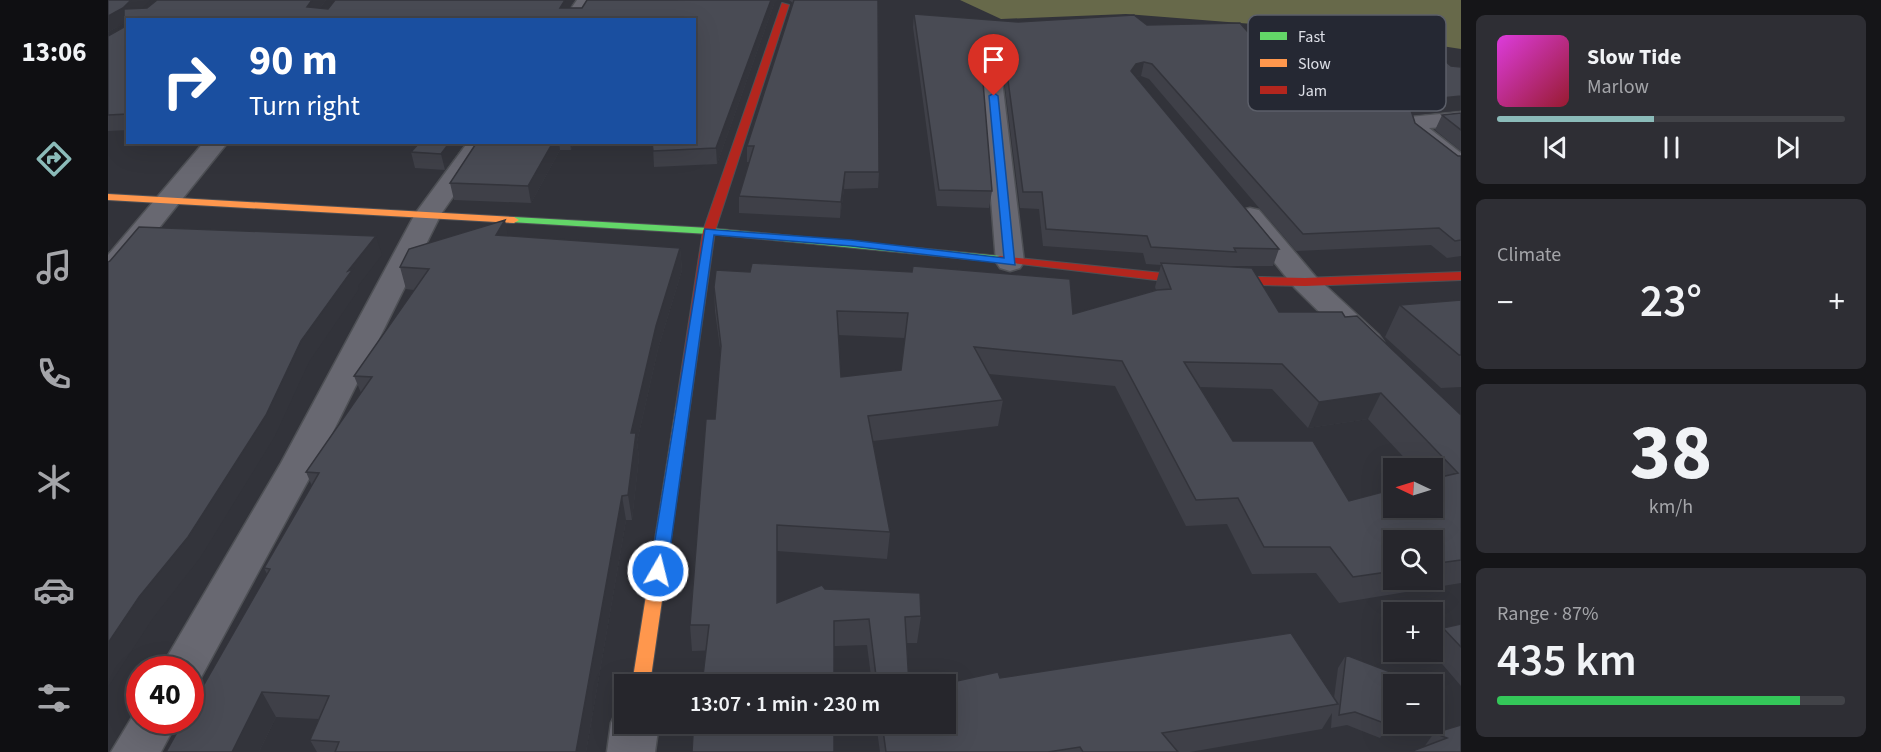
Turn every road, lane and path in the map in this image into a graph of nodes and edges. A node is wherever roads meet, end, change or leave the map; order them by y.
1 (586, 0) edge
2 (785, 5) dead end
3 (573, 18) edge
4 (991, 72) dead end
5 (1461, 119) edge
6 (215, 144) edge
7 (479, 144) edge
8 (1461, 165) edge
9 (1230, 192) edge
10 (108, 197) edge
11 (168, 200) junction
12 (428, 214) junction
13 (709, 231) junction
14 (1010, 262) junction
15 (108, 273) edge
16 (1461, 276) edge
17 (1305, 282) junction
18 (1383, 356) edge
19 (189, 656) edge
20 (643, 674) edge
21 (145, 734) edge
22 (633, 734) edge
23 (135, 752) edge
24 (631, 752) edge

1 - 3 street
2 - 13 main road
4 - 14 street
5 - 8 street
6 - 11 street
7 - 12 street
9 - 17 street
10 - 11 main road
11 - 12 main road
11 - 15 street
12 - 13 main road
12 - 19 street
13 - 14 main road
13 - 20 main road
14 - 17 main road
16 - 17 main road
17 - 18 street
21 - 23 street
22 - 24 street

